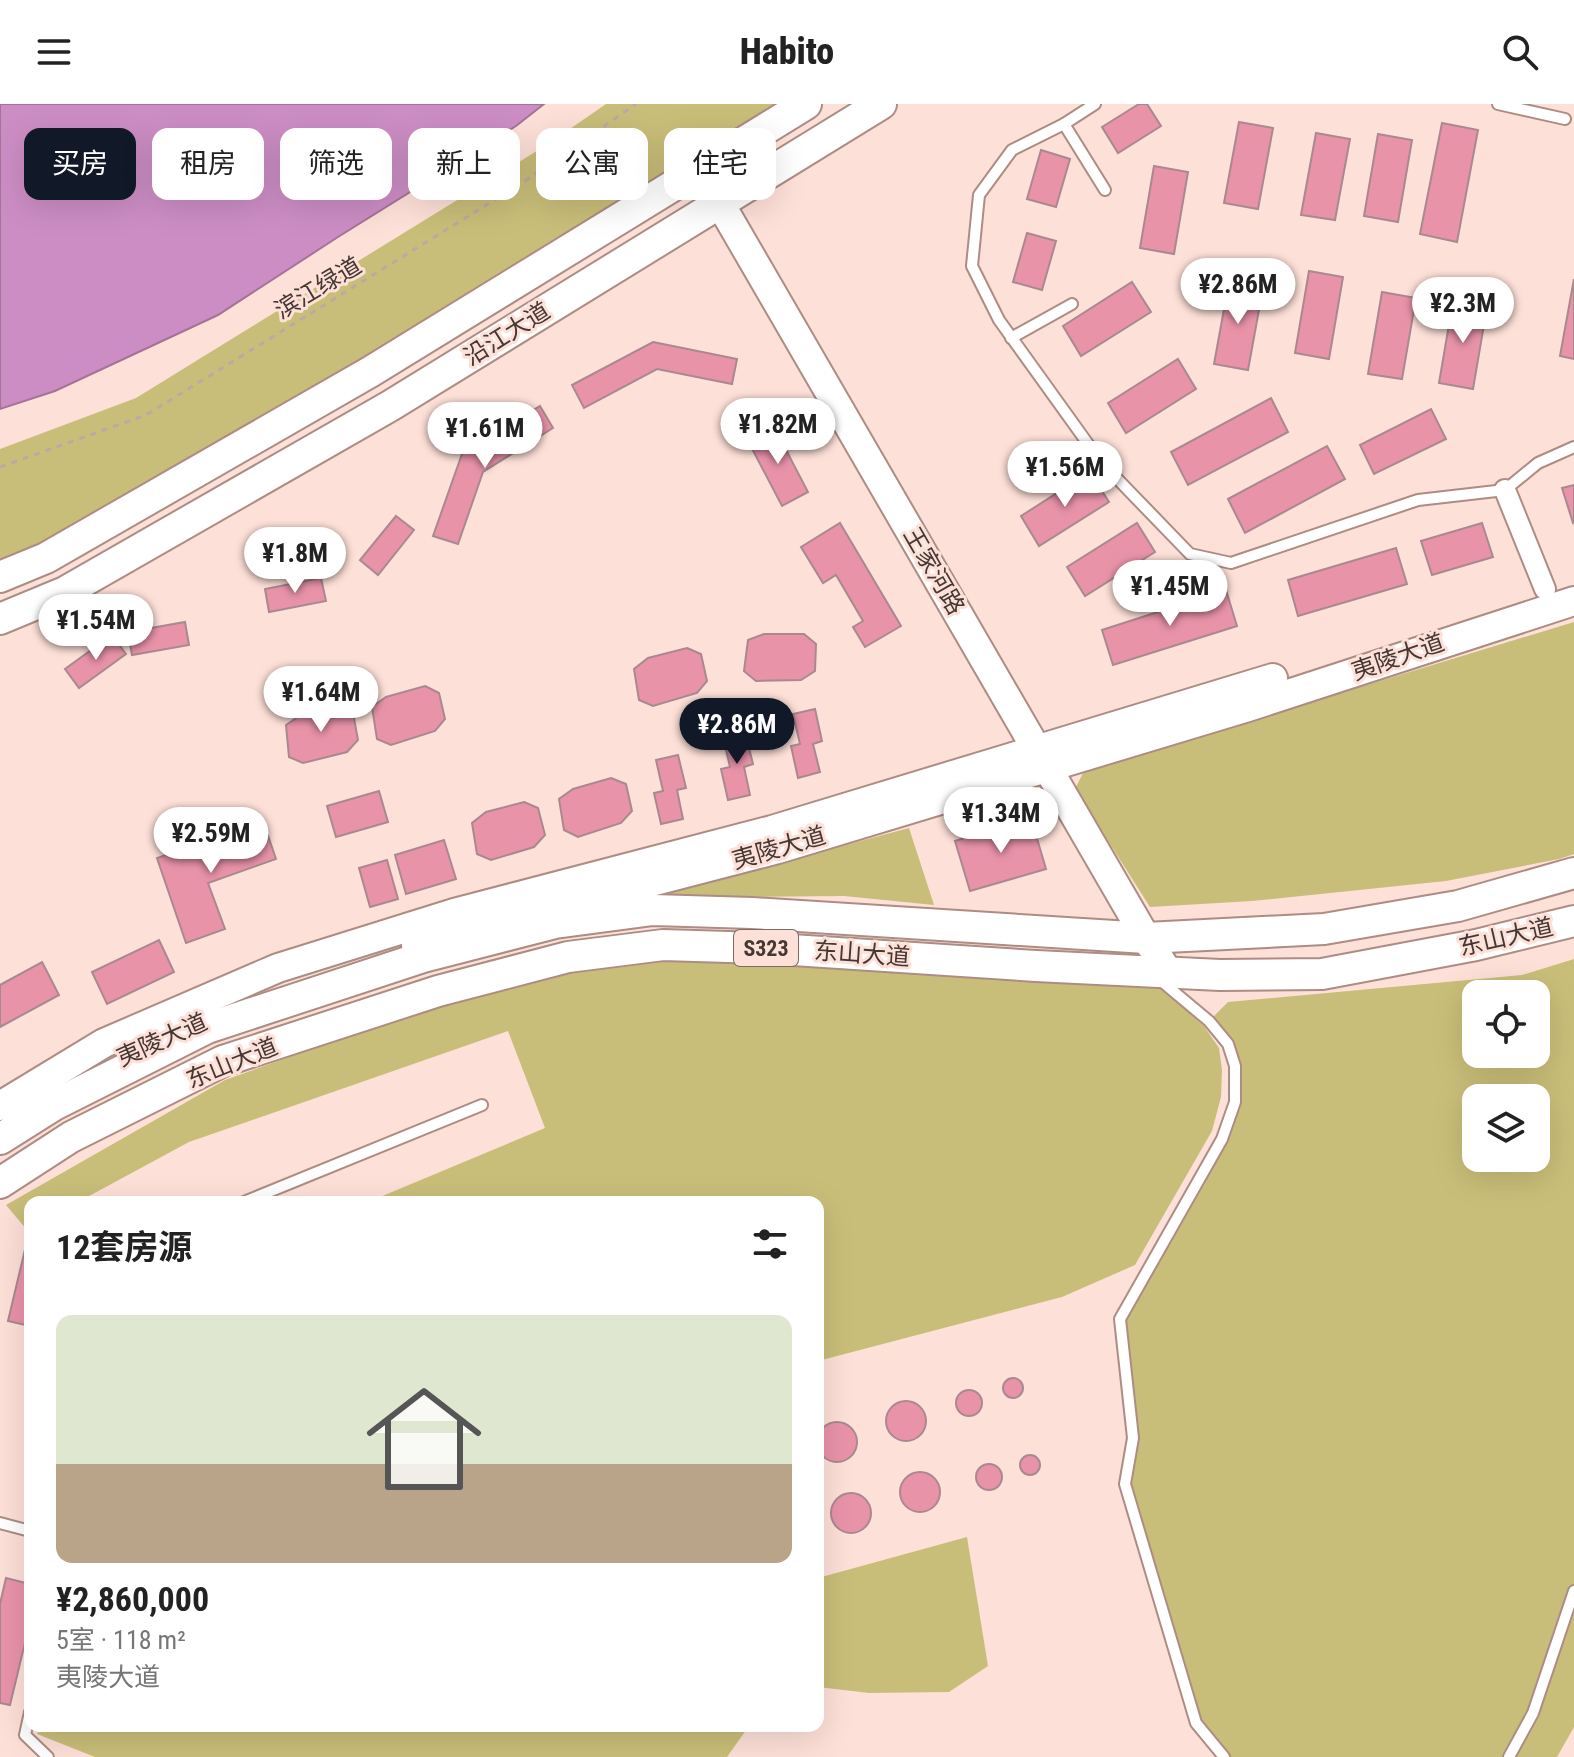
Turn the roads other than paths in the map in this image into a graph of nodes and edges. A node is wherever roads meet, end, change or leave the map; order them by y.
1 (806, 104) edge
2 (881, 104) edge
3 (1095, 104) edge
4 (1498, 104) edge
5 (1565, 119) dead end
6 (1064, 124) junction
7 (767, 128) edge
8 (1105, 190) dead end
9 (664, 191) edge
10 (707, 200) edge
11 (712, 208) junction
12 (1072, 304) dead end
13 (1011, 338) junction
14 (1574, 447) edge
15 (1505, 490) junction
16 (0, 577) edge
17 (1574, 580) edge
18 (1545, 589) junction
19 (1574, 601) edge
20 (0, 619) edge
21 (1034, 762) junction
22 (1574, 873) edge
23 (1574, 921) edge
24 (1137, 937) junction
25 (1159, 971) junction
26 (482, 1105) dead end
27 (0, 1106) edge
28 (0, 1129) edge
29 (0, 1139) edge
30 (0, 1183) edge
31 (259, 1196) edge
32 (0, 1523) edge
33 (24, 1529) edge
34 (1574, 1591) edge
35 (26, 1732) edge
36 (48, 1757) edge
37 (1224, 1757) edge
38 (1509, 1757) edge

1 - 7 main road, 沿江大道
2 - 11 main road, 沿江大道
3 - 6 lane
4 - 5 lane
6 - 8 lane
6 - 13 lane
9 - 16 main road, 沿江大道
10 - 11 main road, 王家河路
11 - 20 main road, 沿江大道
11 - 21 main road, 王家河路
12 - 13 lane
13 - 15 lane
14 - 15 lane
15 - 18 street
17 - 18 main road, 夷陵大道
18 - 21 main road, 夷陵大道
19 - 21 main road, 夷陵大道
21 - 24 main road, 王家河路
21 - 27 main road, 夷陵大道
21 - 28 main road, 夷陵大道
22 - 24 main road, 东山大道
23 - 25 main road, 东山大道 / S323
24 - 25 main road, 王家河路
24 - 29 main road, 东山大道
25 - 30 main road, 东山大道 / S323
25 - 37 lane
26 - 31 lane
32 - 33 lane
34 - 38 lane
35 - 36 lane

